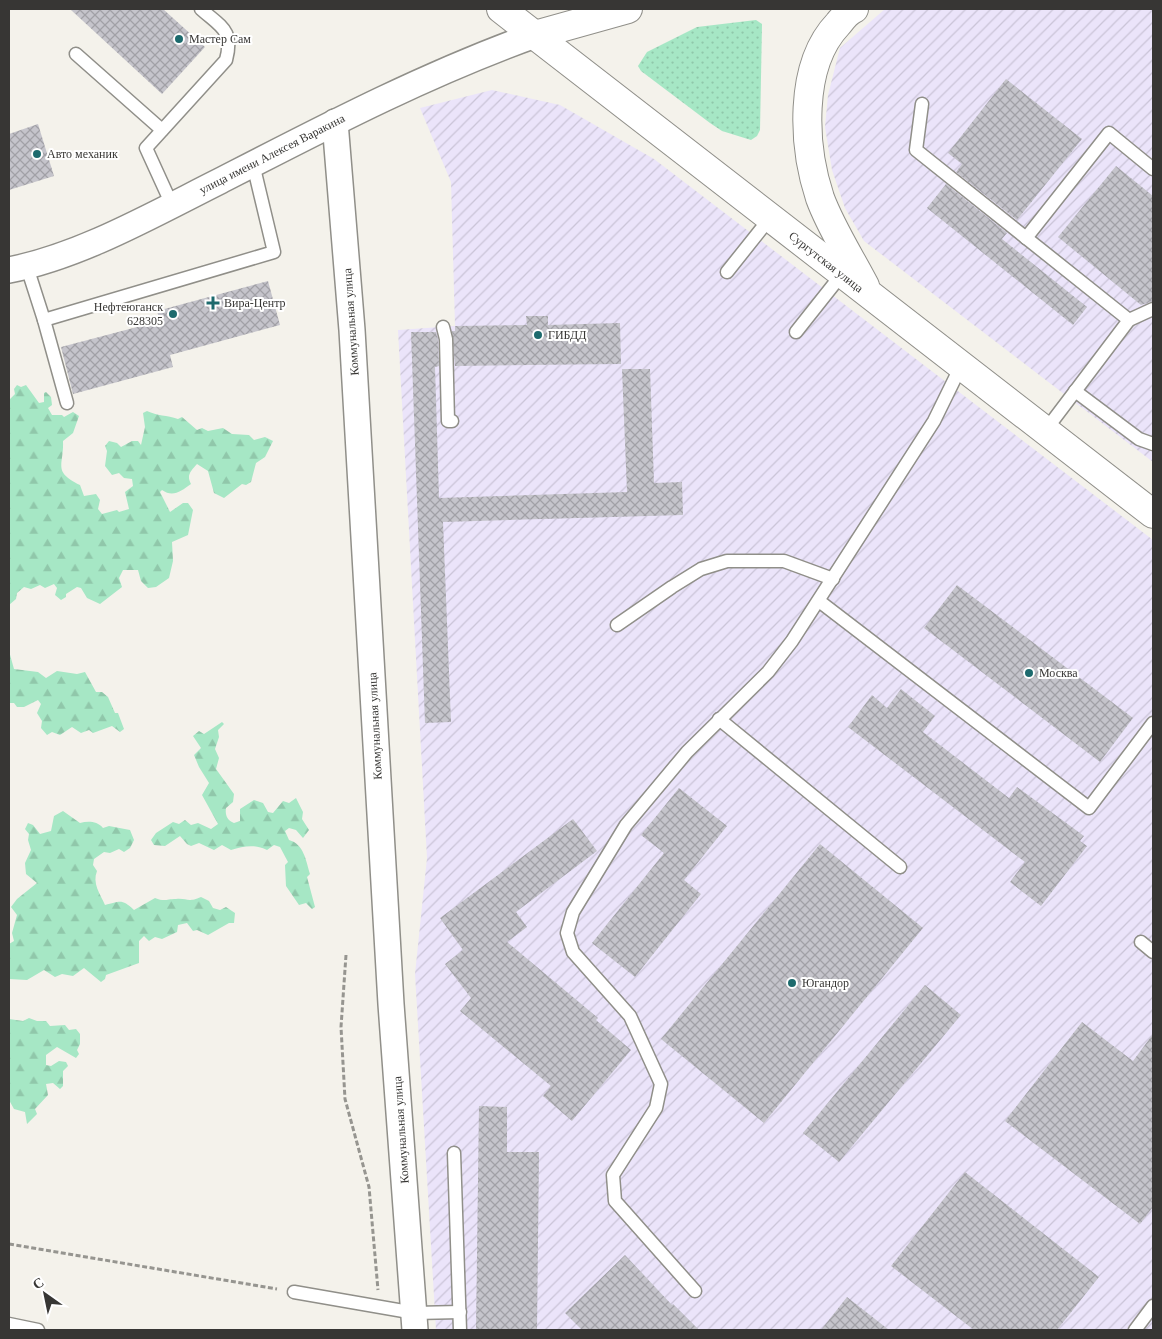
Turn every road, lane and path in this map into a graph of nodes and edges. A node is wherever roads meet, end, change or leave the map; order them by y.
1 (201, 9) edge
2 (501, 9) edge
3 (628, 9) edge
4 (854, 9) edge
5 (535, 35) junction
6 (76, 54) dead end
7 (922, 104) dead end
8 (335, 122) junction
9 (162, 130) junction
10 (253, 164) junction
11 (1153, 169) edge
12 (172, 205) junction
13 (770, 218) junction
14 (1026, 238) junction
15 (18, 269) edge
16 (727, 272) dead end
17 (842, 274) junction
18 (872, 298) junction
19 (1153, 309) edge
20 (44, 320) junction
21 (1128, 320) junction
22 (443, 327) dead end
23 (796, 332) dead end
24 (961, 366) junction
25 (1075, 391) junction
26 (67, 403) dead end
27 (452, 421) dead end
28 (1044, 431) junction
29 (1153, 444) edge
30 (1153, 514) edge
31 (833, 580) junction
32 (819, 601) junction
33 (617, 625) dead end
34 (719, 719) junction
35 (1153, 723) edge
36 (900, 867) dead end
37 (1141, 942) dead end
38 (1153, 952) edge
39 (346, 955) dead end
40 (454, 1153) dead end
41 (9, 1244) edge
42 (696, 1291) dead end
43 (294, 1292) joint
44 (1153, 1306) edge
45 (380, 1307) junction
46 (460, 1312) junction
47 (415, 1322) edge
48 (9, 1324) edge
49 (38, 1330) edge
50 (460, 1330) edge
51 (1135, 1330) edge

1 - 9 lane
2 - 5 main road, Сургутская улица
3 - 5 main road
4 - 18 main road
5 - 8 street, улица имени Алексея Варакина
5 - 13 main road, Сургутская улица
6 - 9 lane
7 - 14 lane
8 - 10 street, улица имени Алексея Варакина
8 - 47 street, Коммунальная улица
9 - 12 lane
10 - 12 street, улица имени Алексея Варакина
10 - 20 lane
11 - 14 lane
12 - 15 street, улица имени Алексея Варакина
13 - 16 lane
13 - 17 main road, Сургутская улица
14 - 21 lane
15 - 20 lane
17 - 18 main road, Сургутская улица
17 - 23 lane
18 - 24 main road, Сургутская улица
19 - 21 lane
20 - 26 lane
21 - 25 lane
22 - 27 lane
24 - 28 main road, Сургутская улица
24 - 31 lane
25 - 28 lane
25 - 29 lane
28 - 30 main road, Сургутская улица
31 - 32 lane
31 - 33 lane
32 - 34 lane
32 - 35 lane
34 - 36 lane
34 - 42 lane
37 - 38 lane
39 - 45 path
40 - 46 lane
41 - 43 path
43 - 45 lane
44 - 51 lane
45 - 47 lane
46 - 47 lane
46 - 50 lane
48 - 49 lane

